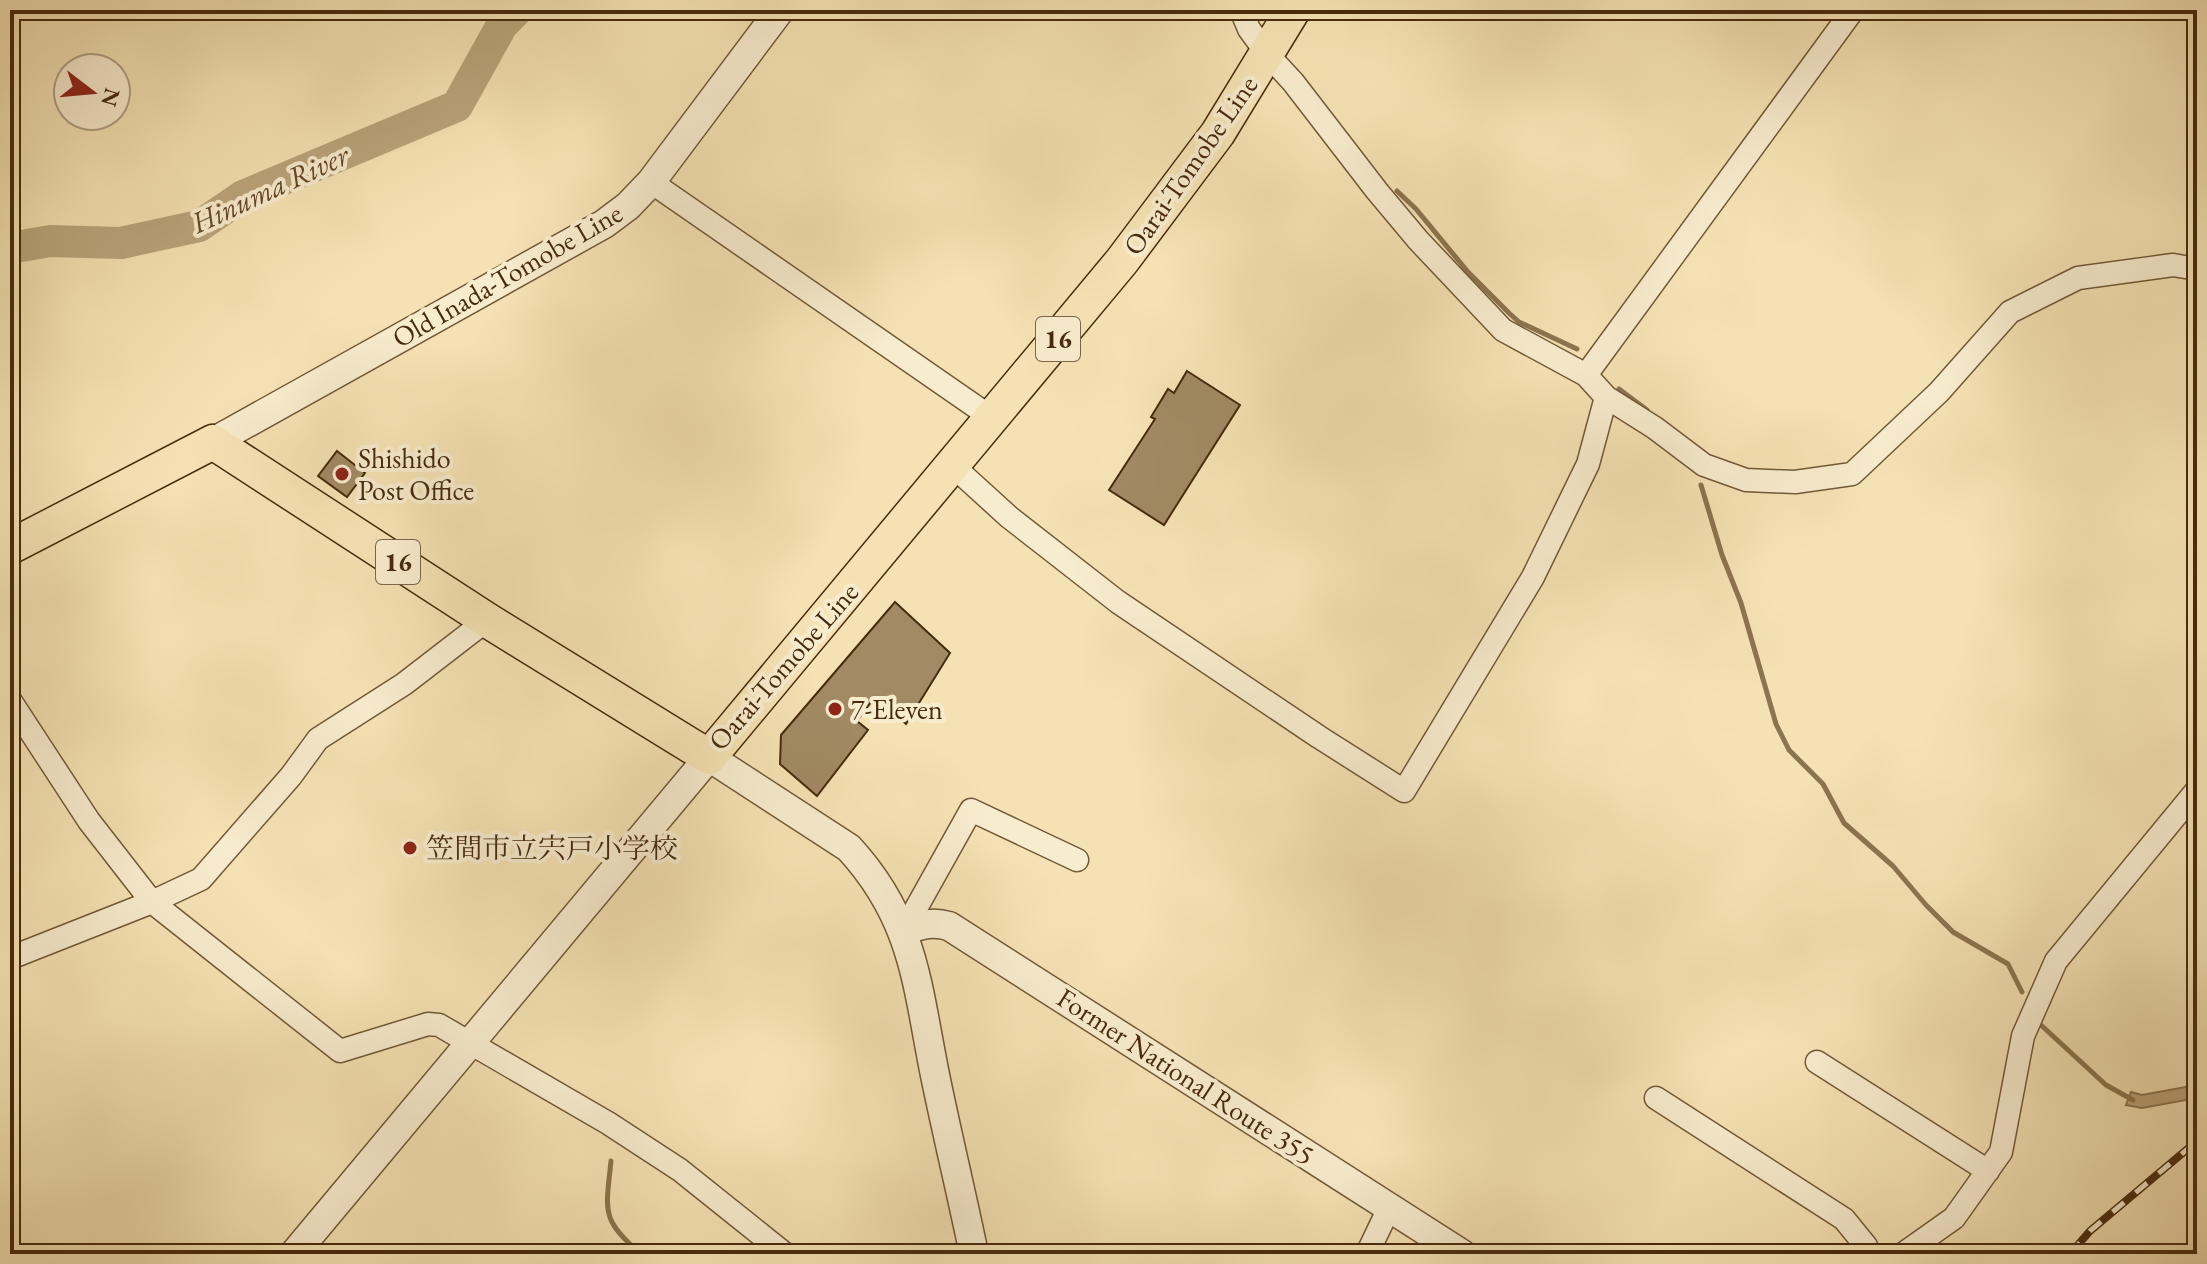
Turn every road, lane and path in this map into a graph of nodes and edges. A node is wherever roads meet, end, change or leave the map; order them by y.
1 (780, 10) edge
2 (1241, 10) edge
3 (1293, 10) edge
4 (1853, 10) edge
5 (1268, 55) junction
6 (651, 182) junction
7 (2197, 269) edge
8 (1586, 375) junction
9 (1606, 397) junction
10 (992, 418) junction
11 (213, 442) junction
12 (953, 466) junction
13 (10, 547) edge
14 (487, 620) junction
15 (10, 700) edge
16 (709, 757) junction
17 (2197, 790) edge
18 (1077, 860) dead end
19 (152, 902) junction
20 (904, 930) junction
21 (10, 958) edge
22 (470, 1044) junction
23 (1817, 1062) dead end
24 (1656, 1098) dead end
25 (1988, 1171) junction
26 (1390, 1206) junction
27 (294, 1254) edge
28 (785, 1254) edge
29 (974, 1254) edge
30 (1367, 1254) edge
31 (1462, 1254) edge
32 (1868, 1254) edge
33 (1903, 1254) edge

1 - 6 street, Old Inada-Tomobe Line
2 - 5 street
3 - 5 main road, Oarai-Tomobe Line / 16
4 - 8 street
5 - 8 street
5 - 10 main road, Oarai-Tomobe Line / 16
6 - 10 street
6 - 11 street, Old Inada-Tomobe Line
7 - 9 street
8 - 9 street
9 - 12 street
10 - 12 main road, Oarai-Tomobe Line / 16
11 - 13 main road
11 - 14 main road, Oarai-Tomobe Line / 16
12 - 16 main road, Oarai-Tomobe Line / 16
14 - 16 main road, Oarai-Tomobe Line / 16
14 - 19 street
15 - 19 street
16 - 20 street
16 - 22 street
17 - 25 street
18 - 20 street
19 - 21 street
19 - 22 street
20 - 26 street, Former National Route 355
20 - 29 street
22 - 27 street
22 - 28 street
23 - 25 street
24 - 32 street
25 - 33 street
26 - 30 street
26 - 31 street, Former National Route 355

